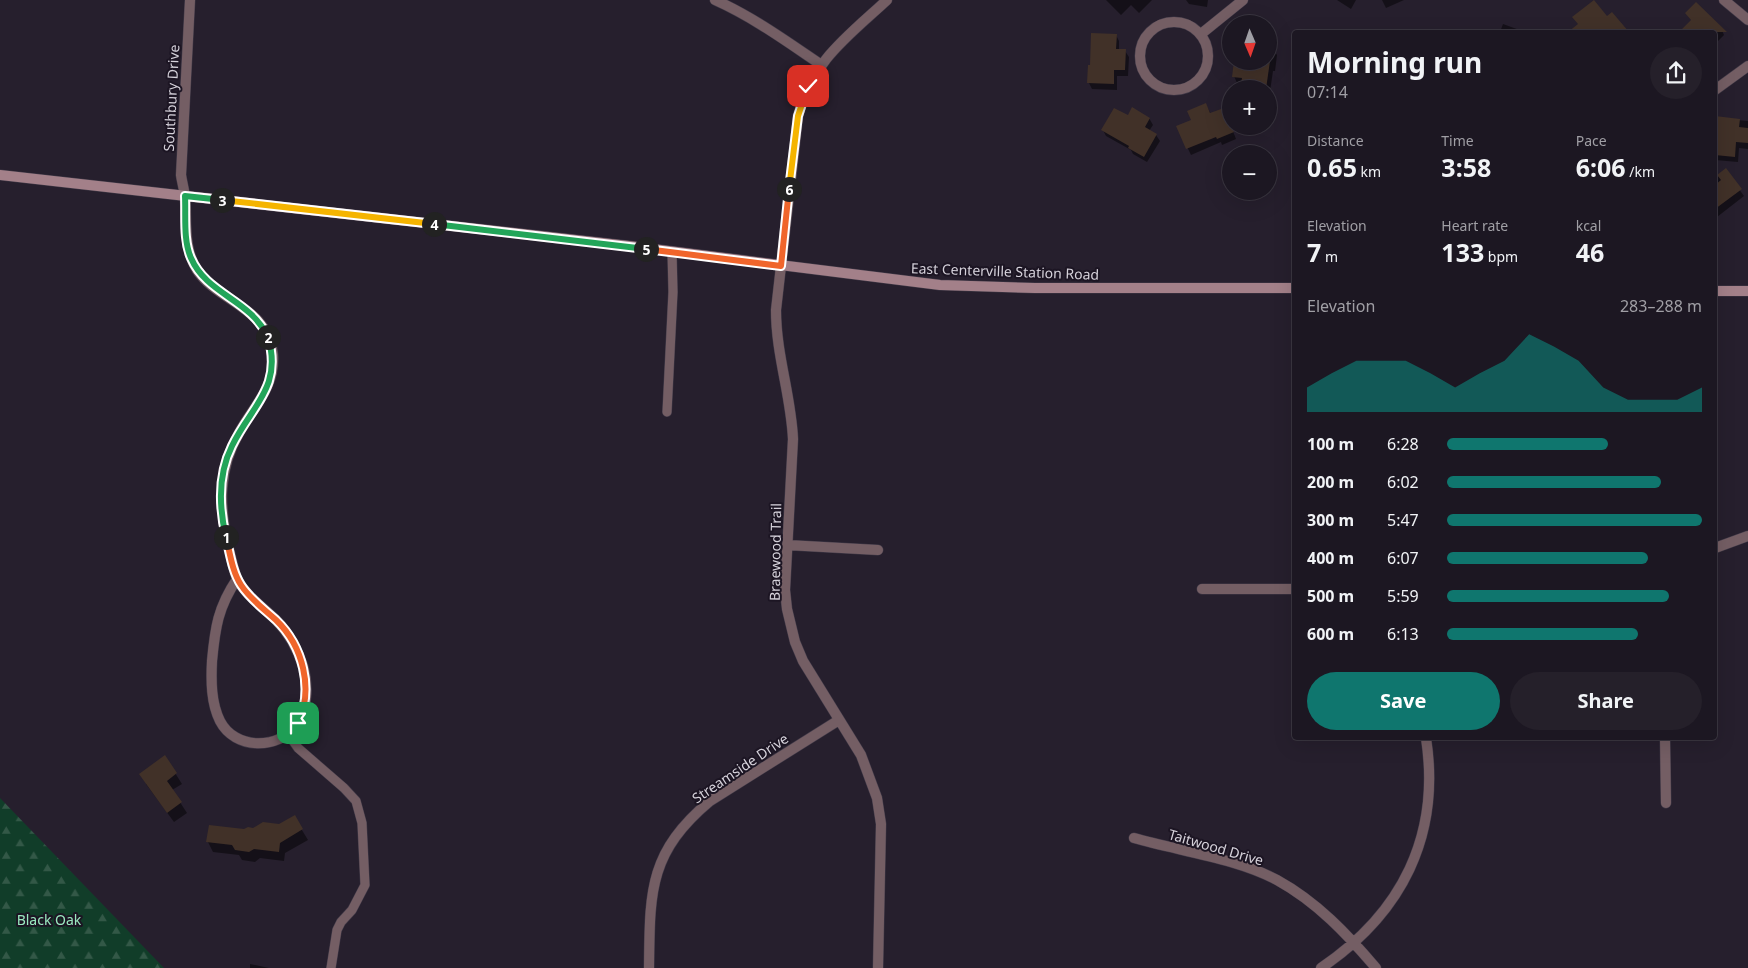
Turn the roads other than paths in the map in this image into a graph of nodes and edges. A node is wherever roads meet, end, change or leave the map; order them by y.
1 (190, 0) edge
2 (715, 0) edge
3 (887, 0) edge
4 (1243, 0) edge
5 (1724, 0) edge
6 (1748, 20) edge
7 (1201, 34) junction
8 (820, 64) junction
9 (1748, 66) edge
10 (1717, 89) edge
11 (0, 175) edge
12 (185, 196) junction
13 (672, 252) junction
14 (781, 266) junction
15 (1292, 288) edge
16 (1717, 291) edge
17 (1748, 291) edge
18 (668, 412) dead end
19 (1748, 536) edge
20 (787, 545) junction
21 (1717, 547) edge
22 (878, 550) dead end
23 (237, 579) junction
24 (1202, 589) dead end
25 (1292, 589) edge
26 (839, 720) junction
27 (288, 734) junction
28 (1426, 740) edge
29 (1665, 740) edge
30 (1666, 802) dead end
31 (1134, 838) dead end
32 (1355, 942) junction
33 (331, 968) edge
34 (649, 968) edge
35 (878, 968) edge
36 (1322, 968) edge
37 (1376, 968) edge

1 - 12 street, Southbury Drive
2 - 8 street
3 - 8 street, Braewood Trail
4 - 7 street
5 - 6 street
7 - 7 street
8 - 14 street, Braewood Trail
9 - 10 street
11 - 12 street, East Centerville Station Road
12 - 13 street, East Centerville Station Road
12 - 23 street, Southbury Drive
13 - 14 street, East Centerville Station Road
13 - 18 lane
14 - 15 street, East Centerville Station Road
14 - 20 street, Braewood Trail
16 - 17 street
19 - 21 street
20 - 22 street
20 - 26 street, Braewood Trail
23 - 27 street
23 - 27 street
24 - 25 street
26 - 34 street, Streamside Drive
26 - 35 street, Braewood Trail
27 - 33 lane
28 - 32 street
29 - 30 street
31 - 32 street, Taitwood Drive
32 - 36 street
32 - 37 street, Taitwood Drive

